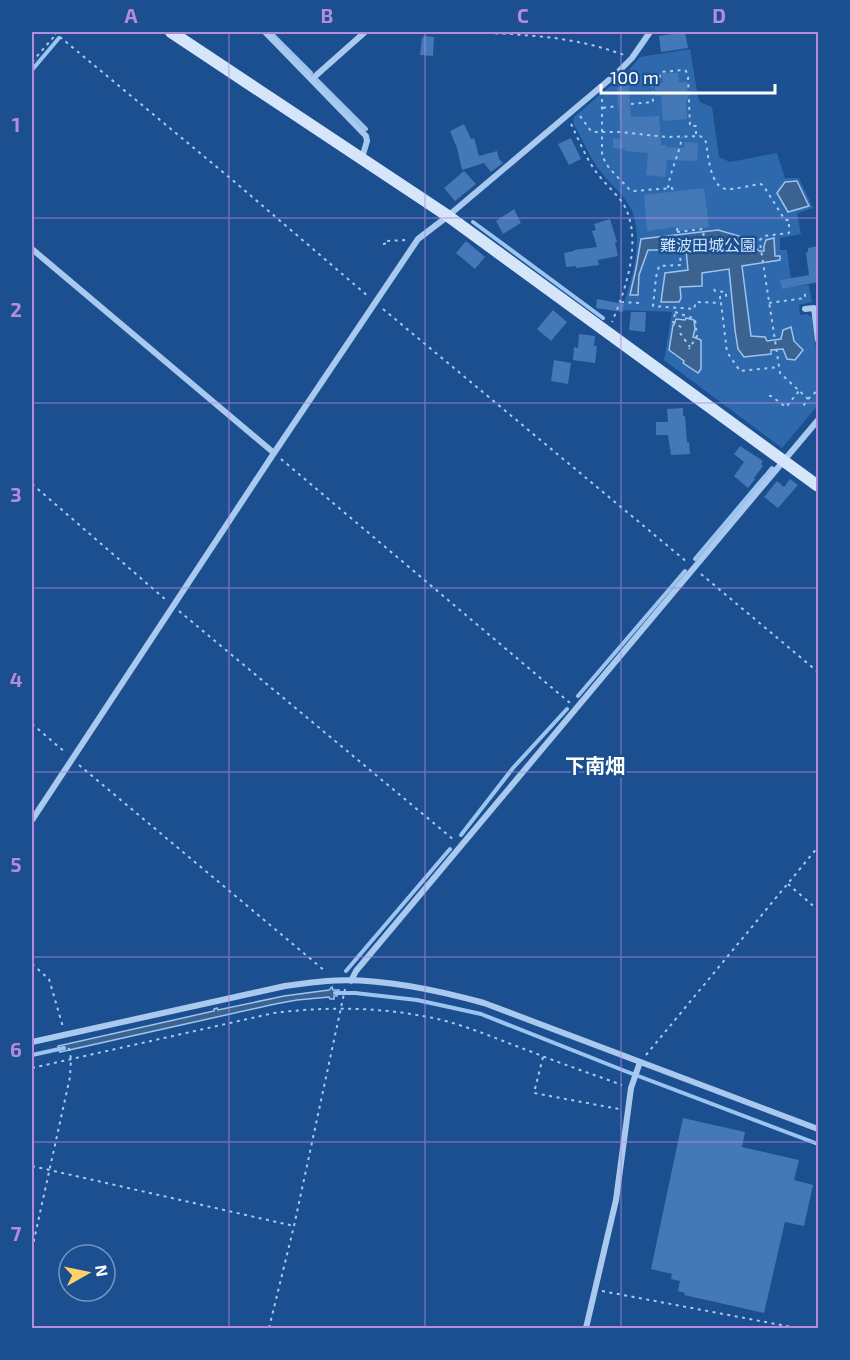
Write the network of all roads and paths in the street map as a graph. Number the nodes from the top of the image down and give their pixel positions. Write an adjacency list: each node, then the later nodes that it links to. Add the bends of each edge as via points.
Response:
1 (56, 32): 8 (path); 32 (path)
2 (171, 32): 19 (street)
3 (265, 32): 9 (street)
4 (365, 32): 9 (street)
5 (480, 32): 7 (path, via 562,39)
6 (650, 32): 7 (street)
7 (632, 58): 14 (street)
8 (32, 62)
9 (312, 79): 19 (street, via 366,136)
10 (602, 99): 13 (path)
11 (631, 104): 17 (path, via 652,102 652,81 659,80 661,72 684,70 688,77 690,126 696,126)
12 (618, 106): 13 (path)
13 (602, 108): 16 (path)
14 (575, 109): 15 (street); 16 (path, via 591,131)
15 (566, 116): 22 (street); 31 (path, via 596,172 628,212 632,242)
16 (602, 131): 18 (path); 20 (path, via 602,156 630,190)
17 (696, 135): 18 (path); 36 (path, via 704,138 712,176 720,187 763,185 785,220 789,220 789,233 760,240)
18 (682, 137): 20 (path)
19 (362, 158): 22 (street)
20 (668, 189): 21 (path)
21 (673, 192)
22 (448, 216): 25 (street); 41 (street)
23 (677, 228): 24 (path)
24 (677, 232): 26 (path, via 703,229 704,241); 37 (path, via 681,265 659,266)
25 (418, 239): 27 (path); 32 (street)
26 (711, 240)
27 (383, 244)
28 (32, 249): 50 (street)
29 (714, 289): 35 (path, via 726,292 726,296 720,297)
30 (804, 290): 36 (path, via 805,298)
31 (620, 302): 33 (path); 41 (path)
32 (376, 303): 50 (street); 54 (path)
33 (639, 303)
34 (647, 303): 37 (path)
35 (721, 303): 38 (path, via 696,302 694,309); 43 (path, via 727,352 740,370)
36 (769, 303): 43 (path)
37 (653, 304): 38 (path)
38 (676, 308): 40 (path)
39 (805, 309): 42 (street, via 814,308)
40 (675, 312): 40 (path, via 673,322 685,328 681,334 690,348 697,336 695,319)
41 (607, 332): 51 (street)
42 (819, 340)
43 (779, 367): 44 (path, via 780,373)
44 (799, 391): 46 (path, via 786,407); 47 (path)
45 (819, 393): 47 (path)
46 (769, 396)
47 (808, 399): 48 (path)
48 (802, 408)
49 (819, 420): 51 (street)
50 (274, 453): 55 (street); 57 (path)
51 (785, 461): 53 (street); 54 (street)
52 (32, 484): 55 (path)
53 (819, 486)
54 (694, 568): 56 (path); 57 (street)
55 (173, 606): 59 (street); 61 (path)
56 (819, 672)
57 (576, 708): 61 (street)
58 (32, 724): 59 (path)
59 (72, 758): 60 (street); 66 (path, via 327,973)
60 (32, 820)
61 (461, 846): 67 (street)
62 (819, 847): 63 (path)
63 (788, 884): 64 (path); 73 (path)
64 (819, 910)
65 (32, 964): 69 (path, via 49,979)
66 (327, 981): 67 (street); 69 (street, via 285,986)
67 (349, 981): 68 (path); 73 (street, via 462,997)
68 (340, 1008): 71 (path, via 441,1020); 72 (path, via 274,1013); 80 (path)
69 (65, 1035): 70 (street); 72 (path)
70 (32, 1042)
71 (543, 1056): 75 (path); 76 (path, via 534,1093)
72 (72, 1059): 74 (path); 79 (path)
73 (639, 1064): 75 (street); 77 (street)
74 (32, 1068)
75 (632, 1086): 76 (street)
76 (627, 1111): 82 (street, via 616,1200)
77 (819, 1129)
78 (32, 1166): 79 (path)
79 (50, 1171): 80 (path); 81 (path)
80 (294, 1226): 83 (path)
81 (32, 1249)
82 (595, 1290): 84 (street); 85 (path)
83 (269, 1329)
84 (586, 1329)
85 (797, 1329)

